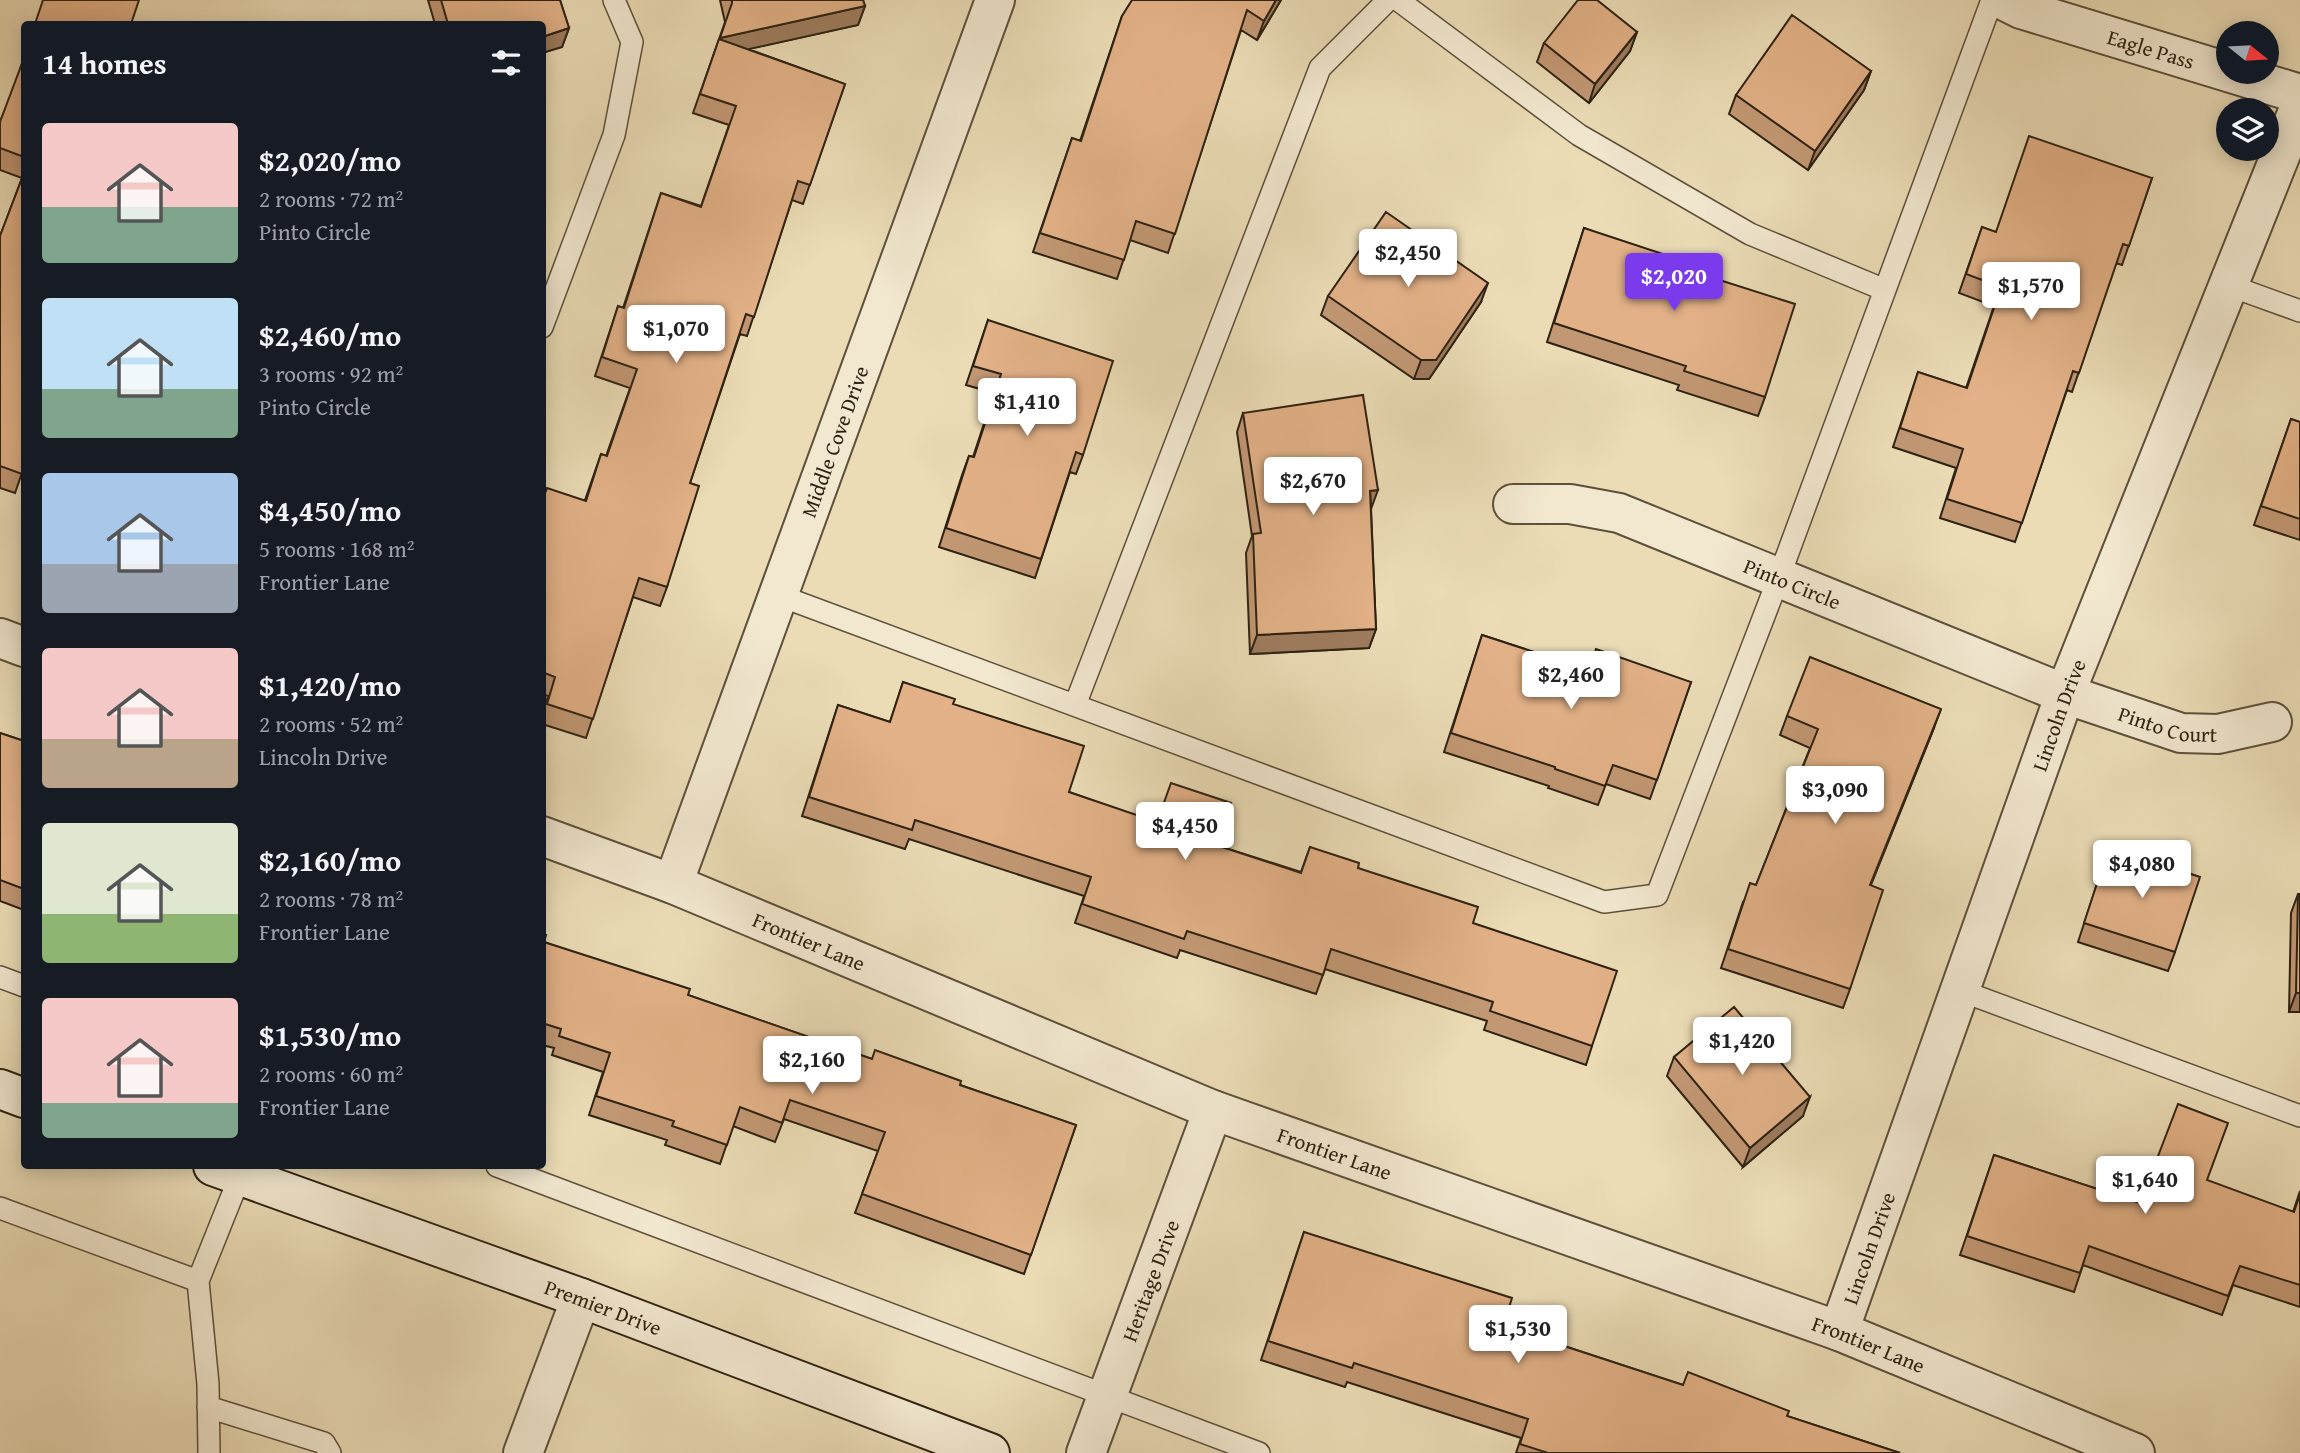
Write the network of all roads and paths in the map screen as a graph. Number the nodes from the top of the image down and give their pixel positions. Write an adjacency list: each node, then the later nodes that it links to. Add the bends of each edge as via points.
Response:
1 (614, 0): 12 (lane, via 632,43 614,135)
2 (995, 0): 15 (street, Middle Cove Drive)
3 (1388, 0): 19 (lane, via 1320,68)
4 (1398, 0): 10 (lane, via 1579,135 1750,234)
5 (1992, 0): 10 (lane)
6 (2003, 0): 7 (street, Eagle Pass)
7 (2300, 94)
8 (2300, 106): 9 (street, Lincoln Drive)
9 (2228, 285): 11 (lane); 18 (street, Lincoln Drive)
10 (1885, 290): 14 (lane)
11 (2300, 312)
12 (546, 316)
13 (1513, 504): 14 (street, Pinto Circle, via 1570,504 1619,513)
14 (1779, 578): 18 (street, Pinto Circle); 19 (lane, via 1657,895 1604,902)
15 (778, 595): 19 (lane); 22 (street, Middle Cove Drive)
16 (0, 638): 17 (street)
17 (21, 647)
18 (2065, 694): 20 (street, Pinto Court, via 2181,733 2218,734); 25 (street, Lincoln Drive)
19 (1075, 705)
20 (2272, 722)
21 (546, 837): 22 (street, Frontier Lane)
22 (673, 884): 28 (street, Frontier Lane)
23 (0, 977): 24 (lane)
24 (21, 985)
25 (1959, 990): 29 (lane); 35 (street, Lincoln Drive)
26 (0, 1089): 27 (street)
27 (21, 1097)
28 (1213, 1110): 35 (street, Frontier Lane); 36 (street, Heritage Drive)
29 (2300, 1116)
30 (505, 1169): 36 (lane)
31 (227, 1170): 33 (lane); 34 (street, Premier Drive)
32 (0, 1208): 33 (lane)
33 (198, 1280): 37 (lane)
34 (581, 1298): 40 (street); 41 (street, Premier Drive)
35 (1839, 1331): 44 (street, Frontier Lane)
36 (1107, 1396): 42 (street, Heritage Drive); 43 (lane)
37 (208, 1407): 38 (lane); 39 (lane, via 324,1443)
38 (209, 1453)
39 (330, 1453)
40 (523, 1453)
41 (990, 1453)
42 (1086, 1453)
43 (1259, 1453)
44 (2135, 1453)

